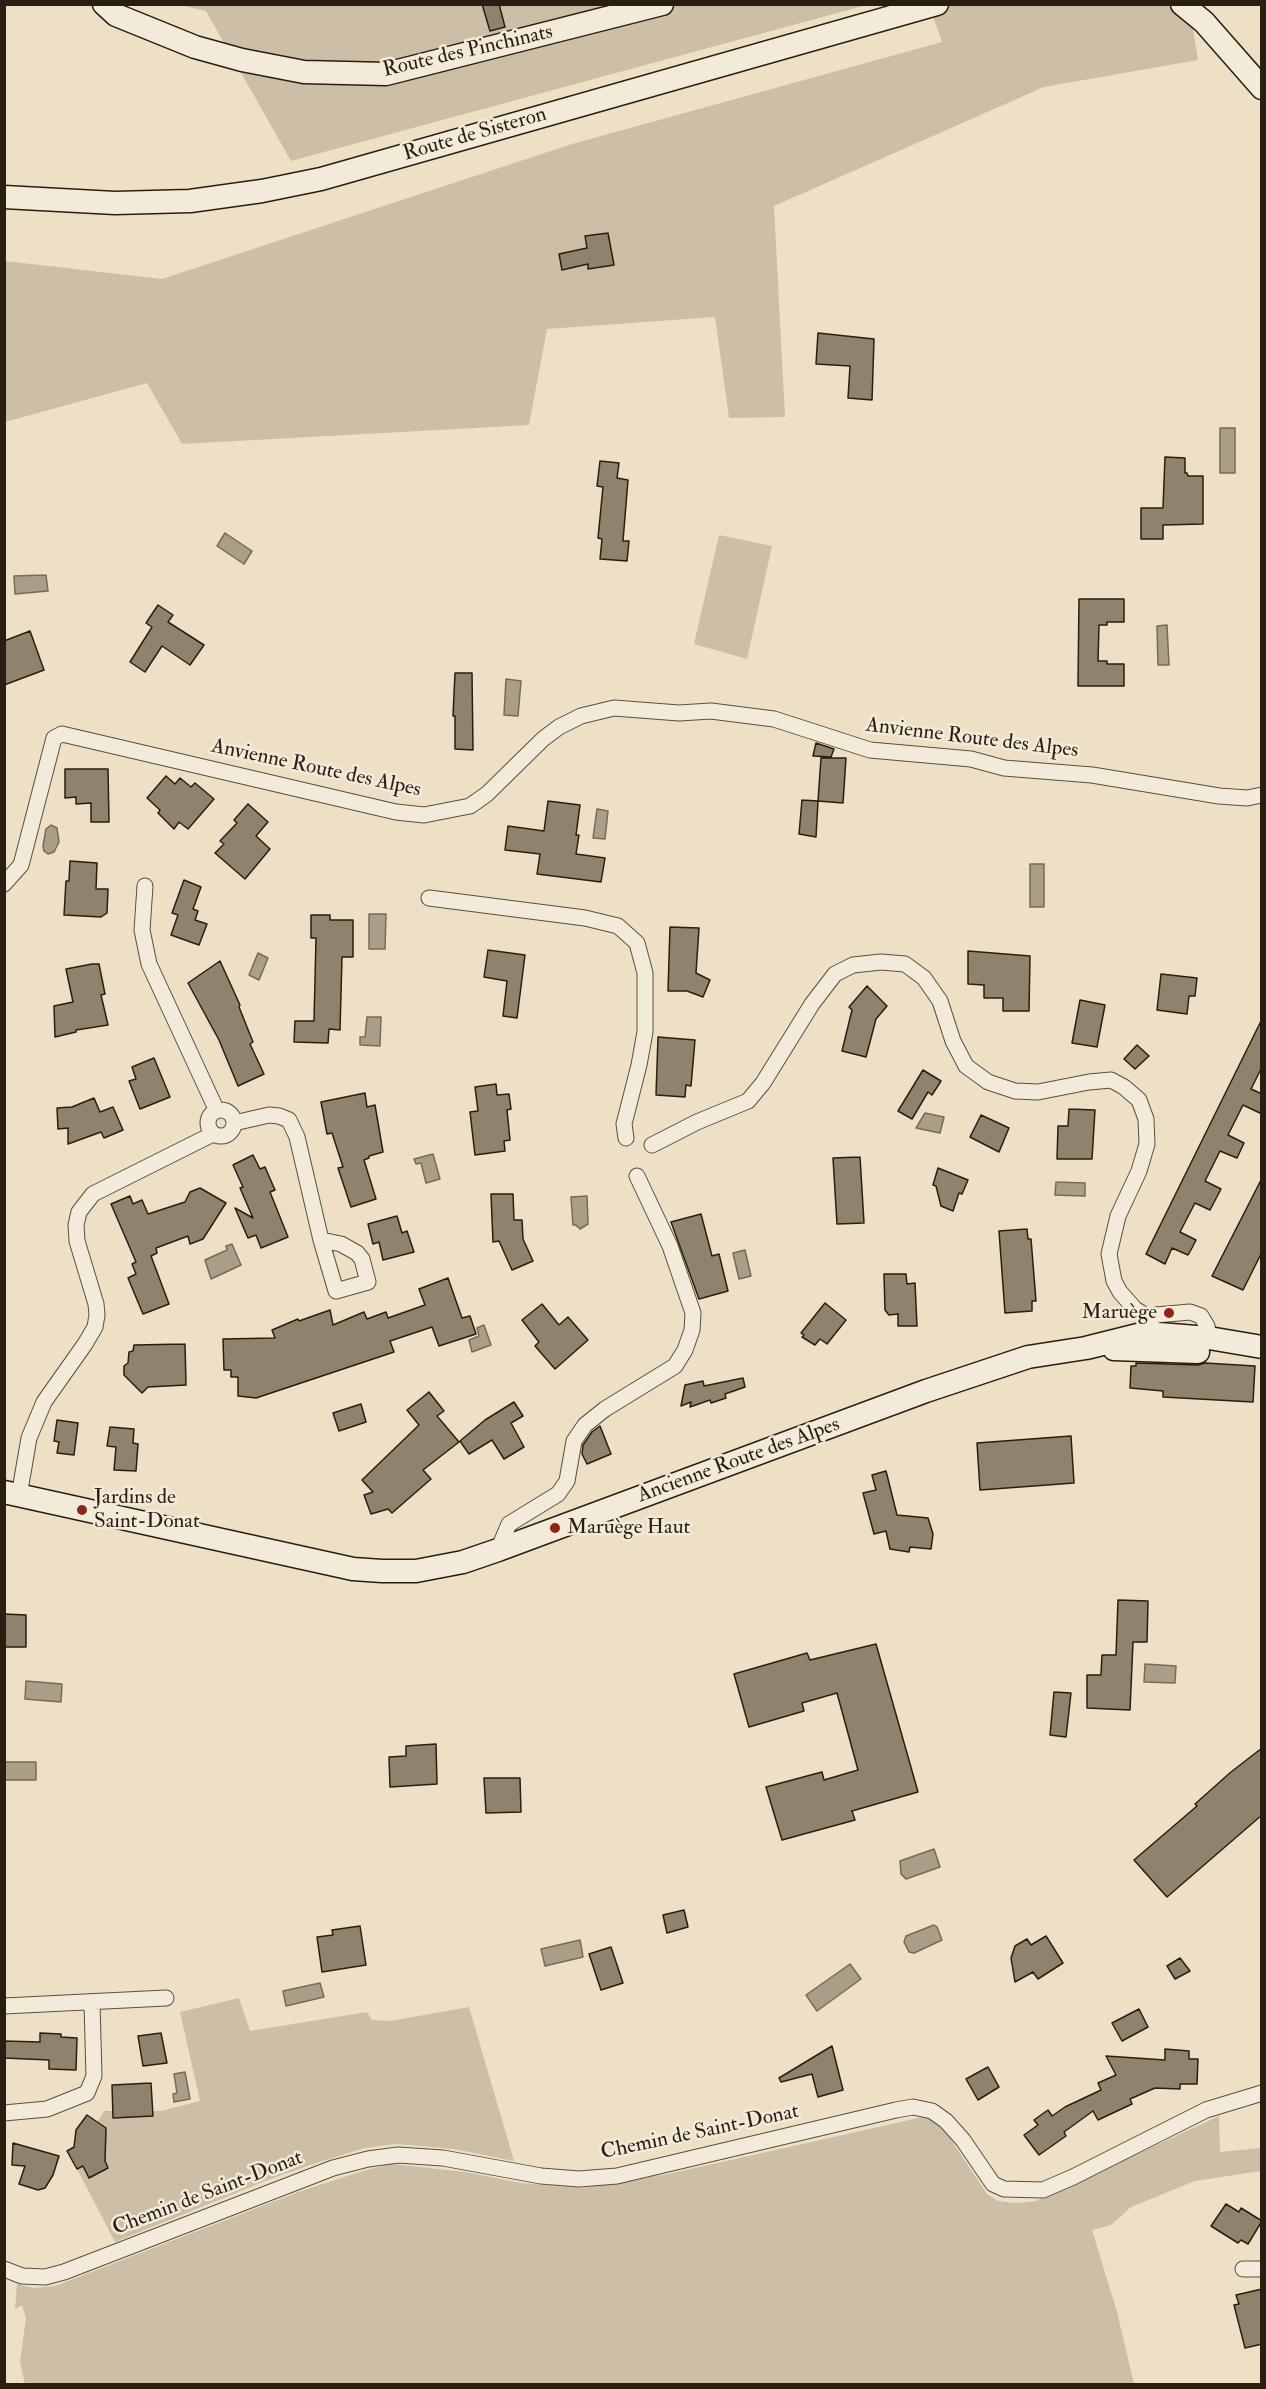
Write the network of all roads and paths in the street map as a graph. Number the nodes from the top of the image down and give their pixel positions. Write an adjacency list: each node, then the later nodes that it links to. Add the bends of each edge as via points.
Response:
1 (104, 4): 2 (main road, Route des Pinchinats, via 116,15 195,47 242,60 304,72 386,74)
2 (662, 4)
3 (936, 4): 6 (main road, Route de Sisteron, via 321,179 273,189 190,201 115,203)
4 (1182, 4): 5 (main road, via 1204,22)
5 (1262, 88)
6 (4, 197)
7 (1262, 795): 8 (street, Anvienne Route des Alpes, via 1219,796 1092,775 1004,768 971,759 870,750 764,718 711,711 614,708 581,716 559,728 470,806 424,815 396,812 62,735 54,738 21,865)
8 (4, 884)
9 (145, 886): 11 (street, via 142,930 148,964)
10 (429, 898): 14 (street, via 585,918 618,926 637,943 645,973 645,1032 624,1124)
11 (217, 1111): 12 (street, via 228,1113); 13 (street, via 208,1123)
12 (234, 1123): 13 (street, via 229,1134); 17 (street, via 269,1115 289,1120 297,1137)
13 (213, 1134): 22 (street, via 93,1194 79,1212 77,1241 96,1304 95,1327 44,1402)
14 (626, 1138)
15 (652, 1145): 18 (street, via 748,1101 764,1083 835,974 853,965 904,964 924,978 940,1001 966,1066 987,1082 1015,1091 1038,1092 1111,1080 1139,1100 1146,1119 1147,1144 1109,1254 1114,1281)
16 (637, 1176): 23 (street, via 670,1246 693,1313 685,1350 675,1366 585,1425 574,1441 567,1481 558,1494 509,1524)
17 (321, 1240)
18 (1151, 1334): 19 (main road, Ancienne Route des Alpes); 19 (street, via 1156,1315 1190,1312 1201,1316 1207,1326); 23 (main road, Ancienne Route des Alpes, via 1028,1357 955,1381)
19 (1202, 1345): 20 (main road, Ancienne Route des Alpes); 21 (main road, Ancienne Route des Alpes)
20 (1262, 1347)
21 (1262, 1354)
22 (12, 1494): 23 (main road, Ancienne Route des Alpes, via 353,1569 428,1569)
23 (498, 1550)
24 (166, 1998): 25 (street)
25 (92, 2003): 26 (street); 28 (street, via 94,2076 87,2093 47,2109)
26 (4, 2006)
27 (1262, 2093): 29 (street, Chemin de Saint-Donat, via 1206,2110 1043,2190 1004,2189 993,2184 946,2121 932,2111 914,2108 617,2176 579,2179 443,2158 368,2158 312,2175 64,2272 45,2277 22,2276)
28 (4, 2113)
29 (4, 2269)
30 (1243, 2269): 31 (street)
31 (1262, 2269)

